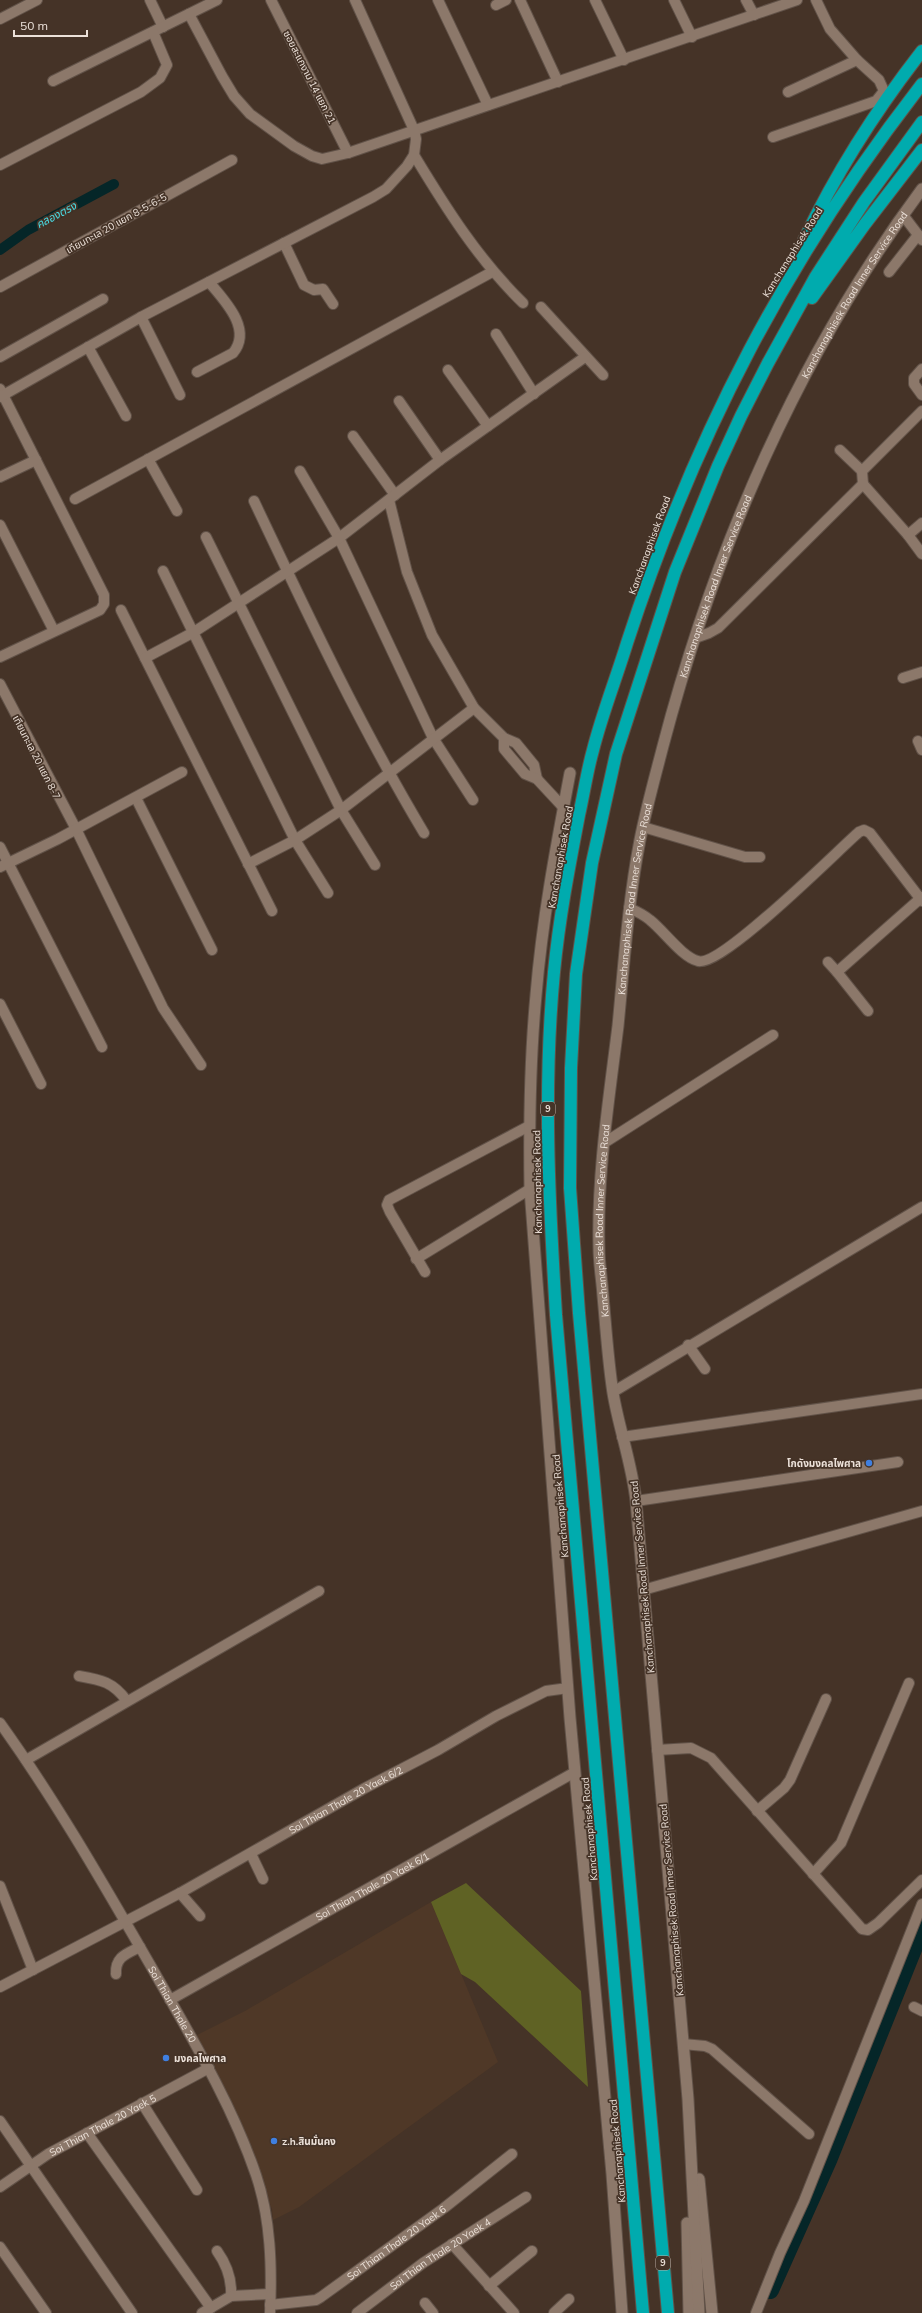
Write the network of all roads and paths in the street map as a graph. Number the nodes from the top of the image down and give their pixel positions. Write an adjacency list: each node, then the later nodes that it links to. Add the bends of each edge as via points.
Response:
1 (37, 0): 17 (street)
2 (150, 0): 18 (street)
3 (217, 0): 15 (street)
4 (271, 0): 33 (street, ซอยสะแกงาม 14 แยก 21)
5 (355, 0): 30 (street)
6 (438, 0): 28 (street)
7 (506, 0): 14 (street)
8 (520, 0): 25 (street)
9 (594, 0): 22 (street)
10 (674, 0): 20 (street)
11 (746, 0): 16 (street)
12 (797, 0): 16 (street)
13 (816, 0): 23 (street, via 830,29)
14 (496, 5)
15 (189, 14): 18 (street); 33 (street, via 234,96 250,114 312,156 322,159)
16 (754, 15): 20 (street)
17 (0, 19)
18 (163, 27): 19 (street)
19 (153, 32): 24 (street); 36 (street, via 167,65 160,78 141,92)
20 (692, 37): 22 (street)
21 (922, 51): 49 (highway, via 888,96 842,166)
22 (624, 60): 25 (street)
23 (857, 60): 27 (street); 31 (street, via 879,80 884,91 876,101)
24 (53, 81)
25 (558, 82): 28 (street)
26 (922, 84): 49 (highway, Kanchanaphisek Road / 9, via 846,188)
27 (788, 92)
28 (488, 105): 30 (street)
29 (922, 122): 55 (highway, 9, via 840,238)
30 (414, 130): 33 (street); 34 (street)
31 (773, 137)
32 (922, 150): 55 (highway, via 836,262)
33 (348, 153)
34 (414, 155): 40 (street, via 386,189); 41 (street, via 460,228)
35 (232, 160): 44 (street, เทียนทะเล 20 แยก 8-5-6-5)
36 (0, 165)
37 (922, 189): 38 (main road, Kanchanaphisek Road Inner Service Road)
38 (903, 215): 39 (street); 93 (main road, Kanchanaphisek Road Inner Service Road, via 827,336 763,460 713,582)
39 (920, 238): 42 (street)
40 (284, 243): 43 (street); 47 (street, via 304,285 314,290 323,289)
41 (492, 272): 46 (street); 70 (street)
42 (889, 272)
43 (209, 282): 50 (street); 58 (street, via 238,321 239,335 237,348 233,353)
44 (0, 287)
45 (103, 299): 53 (street)
46 (523, 303)
47 (333, 304)
48 (541, 307): 54 (street)
49 (771, 308): 200 (highway, Kanchanaphisek Road / 9, via 719,408 672,515 592,750 569,863 554,971 548,1068 548,1191 556,1315)
50 (141, 317): 52 (street); 62 (street)
51 (496, 334): 61 (street)
52 (88, 347): 60 (street); 66 (street)
53 (0, 357)
54 (586, 357): 59 (street); 61 (street)
55 (768, 363): 201 (highway, 9, via 695,519 675,572 616,754 591,871 576,974 571,1068 570,1188 579,1313)
56 (448, 370): 67 (street)
57 (922, 370): 63 (street, via 914,378 914,384)
58 (198, 372)
59 (603, 375)
60 (1, 394): 71 (street)
61 (534, 394): 67 (street)
62 (180, 395)
63 (922, 395)
64 (399, 401): 72 (street)
65 (922, 411): 74 (street)
66 (126, 416)
67 (488, 426): 72 (street)
68 (353, 436): 77 (street)
69 (840, 450): 74 (street)
70 (148, 459): 78 (street); 80 (street)
71 (36, 460): 75 (street); 91 (street, via 104,595 104,604 100,610)
72 (440, 460): 77 (street)
73 (300, 471): 85 (street)
74 (862, 471): 76 (street)
75 (0, 477)
76 (863, 484): 83 (street); 93 (street, via 718,628)
77 (392, 497): 85 (street); 99 (street, via 412,588 432,635)
78 (75, 498)
79 (254, 501): 88 (street)
80 (178, 511)
81 (922, 523): 83 (street)
82 (0, 525): 91 (street)
83 (908, 535): 86 (street)
84 (206, 537): 89 (street)
85 (339, 538): 88 (street); 100 (street)
86 (922, 554)
87 (163, 571): 92 (street)
88 (288, 572): 89 (street); 103 (street)
89 (240, 603): 92 (street); 107 (street)
90 (121, 610): 95 (street)
91 (54, 631): 94 (street)
92 (194, 632): 95 (street); 111 (street)
93 (695, 638): 108 (main road, Kanchanaphisek Road Inner Service Road, via 673,709)
94 (0, 657)
95 (145, 658): 114 (street)
96 (922, 672): 97 (street)
97 (903, 678)
98 (0, 684): 109 (street, เทียนทะเล 20 แยก 8-7)
99 (474, 708): 100 (street); 106 (street, via 504,738 516,743 526,754 534,765 537,779)
100 (433, 738): 103 (street); 105 (street)
101 (182, 772): 104 (street)
102 (570, 773): 106 (main road)
103 (389, 775): 107 (street); 110 (street)
104 (136, 798): 109 (street); 121 (street)
105 (473, 800)
106 (563, 807): 130 (main road, via 536,993)
107 (341, 810): 111 (street); 116 (street)
108 (643, 827): 113 (street, via 745,857); 119 (main road, Kanchanaphisek Road Inner Service Road)
109 (76, 829): 115 (street); 128 (street, เทียนทะเล 20 แยก 8-7, via 163,1008)
110 (424, 833)
111 (295, 840): 114 (street); 117 (street)
112 (0, 848): 115 (street)
113 (760, 857)
114 (248, 864): 120 (street)
115 (4, 865): 127 (street)
116 (375, 865)
117 (328, 893)
118 (921, 899): 119 (street, via 870,833 864,830 810,876 760,924 708,962 696,961 650,919); 123 (street)
119 (629, 908): 131 (main road, Kanchanaphisek Road Inner Service Road)
120 (272, 911)
121 (212, 950)
122 (828, 962): 123 (street)
123 (837, 972): 125 (street)
124 (0, 1004): 129 (street)
125 (868, 1011)
126 (773, 1035): 131 (street)
127 (102, 1047)
128 (202, 1065)
129 (41, 1084)
130 (529, 1126): 132 (main road); 134 (street, via 389,1200 390,1212)
131 (604, 1143): 138 (main road, Kanchanaphisek Road Inner Service Road, via 599,1248)
132 (530, 1188): 134 (street); 148 (main road)
133 (922, 1207): 136 (street)
134 (416, 1259): 135 (street)
135 (425, 1272)
136 (688, 1345): 137 (street); 138 (street)
137 (705, 1369)
138 (613, 1392): 140 (main road, Kanchanaphisek Road Inner Service Road)
139 (922, 1394): 140 (street)
140 (622, 1436): 142 (main road, Kanchanaphisek Road Inner Service Road, via 633,1475)
141 (898, 1462): 142 (street)
142 (636, 1501): 144 (main road, Kanchanaphisek Road Inner Service Road)
143 (922, 1511): 144 (street)
144 (643, 1590): 152 (main road, Kanchanaphisek Road Inner Service Road)
145 (319, 1591): 150 (street)
146 (79, 1676): 150 (street, via 110,1684 119,1690)
147 (909, 1682): 157 (street, via 841,1843)
148 (568, 1688): 154 (main road); 156 (street, Soi Thian Thale 20 Yaek 6/2, via 546,1690 496,1716)
149 (826, 1699): 155 (street, via 790,1780)
150 (127, 1701): 153 (street)
151 (0, 1723): 153 (street, Soi Thian Thale 20)
152 (657, 1750): 155 (street, via 691,1748 711,1758); 170 (main road, Kanchanaphisek Road Inner Service Road)
153 (26, 1760): 164 (street, Soi Thian Thale 20)
154 (575, 1772): 169 (street, Soi Thian Thale 20 Yaek 6/1); 199 (main road, via 612,2174)
155 (757, 1811): 157 (street)
156 (250, 1854): 158 (street); 161 (street, Soi Thian Thale 20 Yaek 6/2)
157 (813, 1874): 159 (street, via 862,1929 868,1930)
158 (263, 1879)
159 (922, 1880)
160 (0, 1886): 166 (street)
161 (180, 1893): 163 (street); 164 (street, Soi Thian Thale 20 Yaek 6/2)
162 (922, 1904): 205 (street, via 804,2201)
163 (200, 1916)
164 (126, 1923): 165 (street, Soi Thian Thale 20); 166 (street, Soi Thian Thale 20 Yaek 6/2)
165 (140, 1946): 167 (street, via 116,1962); 169 (street, Soi Thian Thale 20)
166 (33, 1970): 168 (street, Soi Thian Thale 20 Yaek 6/2)
167 (116, 1974)
168 (0, 1987)
169 (170, 2000): 171 (street, Soi Thian Thale 20)
170 (684, 2044): 172 (main road, Kanchanaphisek Road Inner Service Road); 176 (street, via 712,2049)
171 (209, 2068): 173 (street, Soi Thian Thale 20 Yaek 5); 187 (street, Soi Thian Thale 20, via 256,2175 267,2224)
172 (688, 2099): 202 (main road); 203 (main road, Kanchanaphisek Road Inner Service Road); 204 (main road, via 702,2198)
173 (142, 2103): 175 (street, Soi Thian Thale 20 Yaek 5); 180 (street)
174 (0, 2121): 178 (street)
175 (87, 2133): 178 (street, Soi Thian Thale 20 Yaek 5); 192 (street)
176 (808, 2134)
177 (512, 2154): 191 (street, Soi Thian Thale 20 Yaek 6, via 444,2208 321,2297)
178 (31, 2164): 179 (street, Soi Thian Thale 20 Yaek 5); 194 (street)
179 (0, 2187)
180 (197, 2190)
181 (526, 2197): 182 (street, Soi Thian Thale 20 Yaek 4)
182 (452, 2244): 186 (street); 195 (street, Soi Thian Thale 20 Yaek 4)
183 (0, 2247): 193 (street)
184 (218, 2251): 188 (street, via 226,2264 231,2282)
185 (532, 2251): 186 (street)
186 (489, 2286): 197 (street)
187 (270, 2294): 188 (street); 191 (street, Soi Thian Thale 20)
188 (231, 2296): 192 (street)
189 (570, 2299): 198 (street)
190 (425, 2303): 196 (street)
191 (270, 2309)
192 (207, 2310)
193 (46, 2313)
194 (132, 2313)
195 (357, 2313)
196 (433, 2313)
197 (514, 2313)
198 (554, 2313)
199 (622, 2313)
200 (643, 2313)
201 (668, 2313)
202 (689, 2313)
203 (699, 2313)
204 (712, 2313)
205 (756, 2313)

